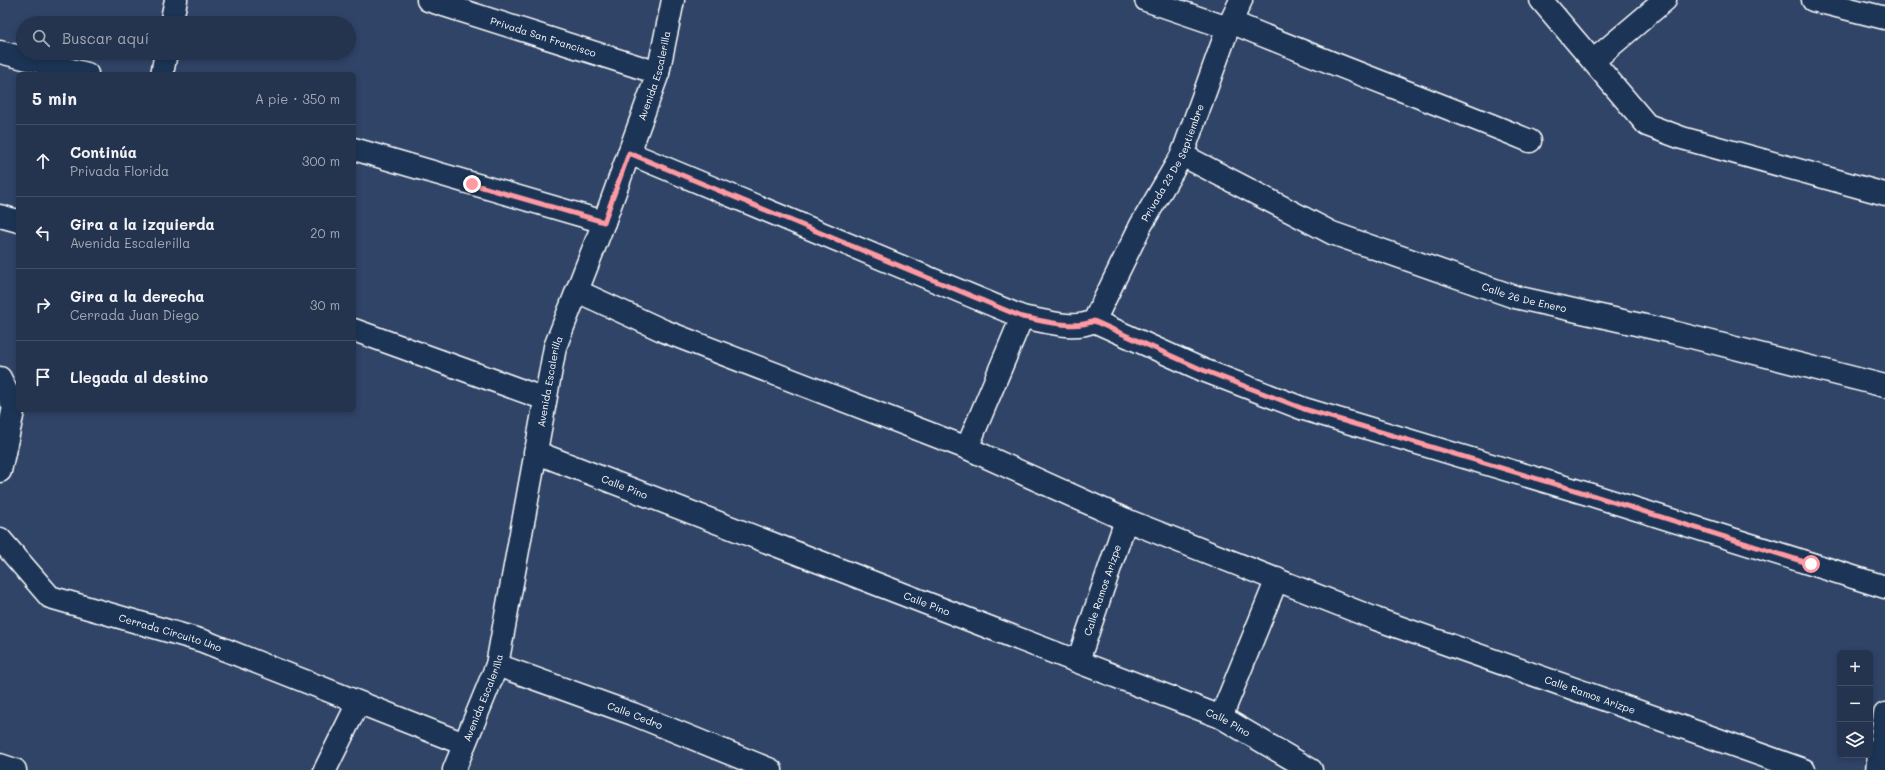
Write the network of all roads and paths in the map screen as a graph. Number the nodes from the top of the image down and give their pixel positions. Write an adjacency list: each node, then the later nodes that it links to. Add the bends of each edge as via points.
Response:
1 (176, 0): 9 (street)
2 (428, 0): 19 (street, Privada San Francisco)
3 (674, 0): 19 (street, Avenida Escalerilla)
4 (1146, 0): 11 (street)
5 (1241, 0): 11 (street, Privada 23 De Septiembre)
6 (1541, 0): 16 (street)
7 (1665, 0): 16 (street)
8 (1813, 0): 10 (street)
9 (173, 16)
10 (1885, 18)
11 (1230, 25): 20 (street); 23 (street, Privada 23 De Septiembre)
12 (0, 52): 13 (street)
13 (16, 56)
14 (32, 60): 17 (street)
15 (165, 60): 18 (street)
16 (1593, 61): 24 (street, via 1647,125 1682,138)
17 (79, 72)
18 (162, 72)
19 (658, 73): 22 (street, Avenida Escalerilla)
20 (1530, 141)
21 (356, 150): 27 (street)
22 (629, 153): 27 (street, Avenida Escalerilla); 29 (street)
23 (1182, 155): 30 (street, Privada 23 De Septiembre, via 1141,225); 33 (street, Calle 26 De Enero, via 1332,233 1515,297 1672,332)
24 (1885, 194)
25 (0, 216): 26 (street)
26 (16, 220)
27 (604, 222): 28 (street, Avenida Escalerilla)
28 (577, 291): 34 (street, Avenida Escalerilla, via 555,347); 35 (street, Calle Ramos Arizpe, via 664,331)
29 (1022, 317): 30 (street, via 1085,325); 35 (street)
30 (1094, 321): 41 (street, via 1203,370 1304,409)
31 (356, 331): 34 (street)
32 (0, 378): 37 (street, via 14,407)
33 (1885, 386)
34 (545, 399): 36 (street, Avenida Escalerilla)
35 (967, 448): 38 (street, Calle Ramos Arizpe)
36 (535, 452): 42 (street, Calle Pino); 43 (street, Avenida Escalerilla)
37 (0, 471)
38 (1126, 520): 40 (street, Calle Ramos Arizpe); 42 (street, Calle Ramos Arizpe)
39 (0, 539): 44 (street, Cerrada Circuito Uno, via 50,597 203,640)
40 (1277, 579): 46 (street); 54 (street, Calle Ramos Arizpe, via 1376,619)
41 (1885, 587)
42 (1078, 661): 46 (street, Calle Pino)
43 (497, 665): 47 (street, Avenida Escalerilla); 52 (street, Calle Cedro, via 633,714)
44 (358, 703): 47 (street, Cerrada Circuito Uno); 50 (street)
45 (1885, 714): 55 (street)
46 (1221, 717): 53 (street, Calle Pino)
47 (464, 744): 51 (street, Avenida Escalerilla)
48 (0, 765): 49 (street)
49 (15, 770)
50 (325, 770)
51 (454, 770)
52 (771, 770)
53 (1311, 770)
54 (1804, 770)
55 (1878, 770)

